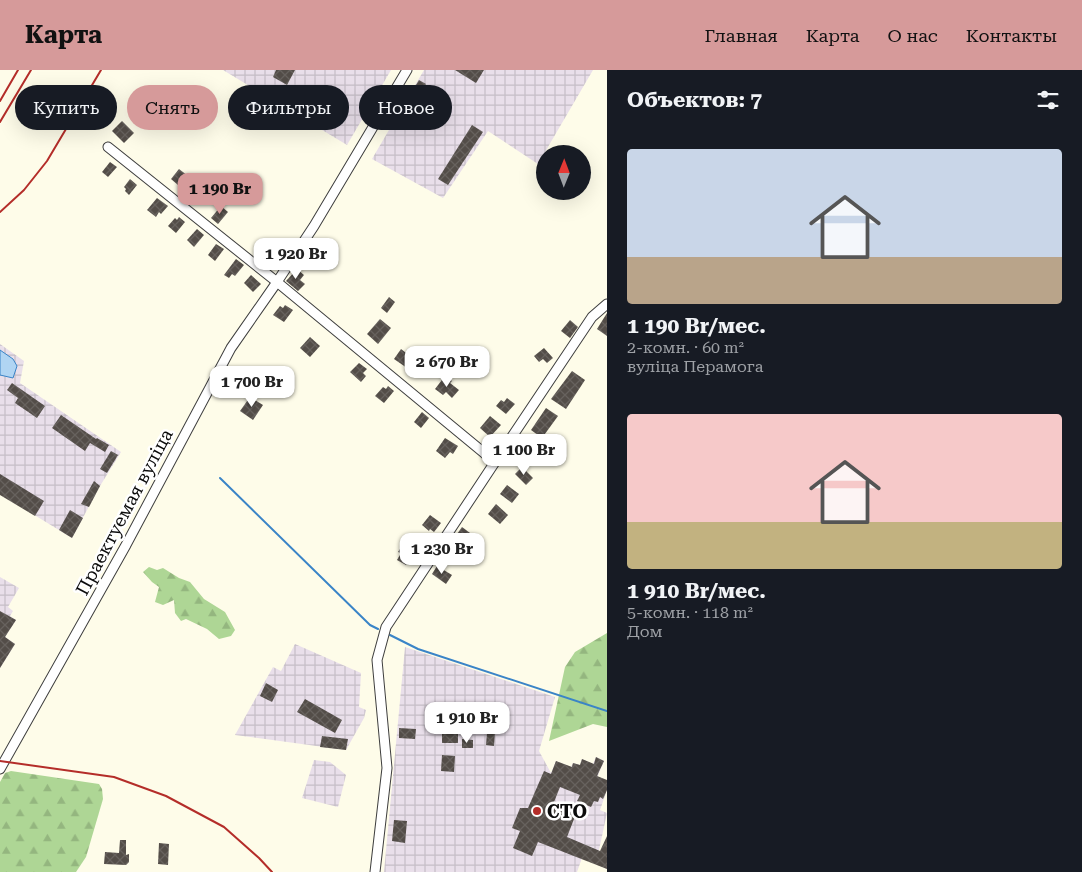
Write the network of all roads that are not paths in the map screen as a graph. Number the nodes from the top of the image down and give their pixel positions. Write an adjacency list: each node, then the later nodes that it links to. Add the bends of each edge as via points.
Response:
1 (407, 70): 3 (street, Праектуемая вуліца)
2 (108, 147): 3 (street)
3 (277, 282): 5 (street); 6 (street, Праектуемая вуліца, via 231,348 126,545)
4 (607, 304): 5 (street, via 592,317)
5 (495, 462): 7 (street, via 386,627 377,660 387,768)
6 (0, 769)
7 (376, 872)

